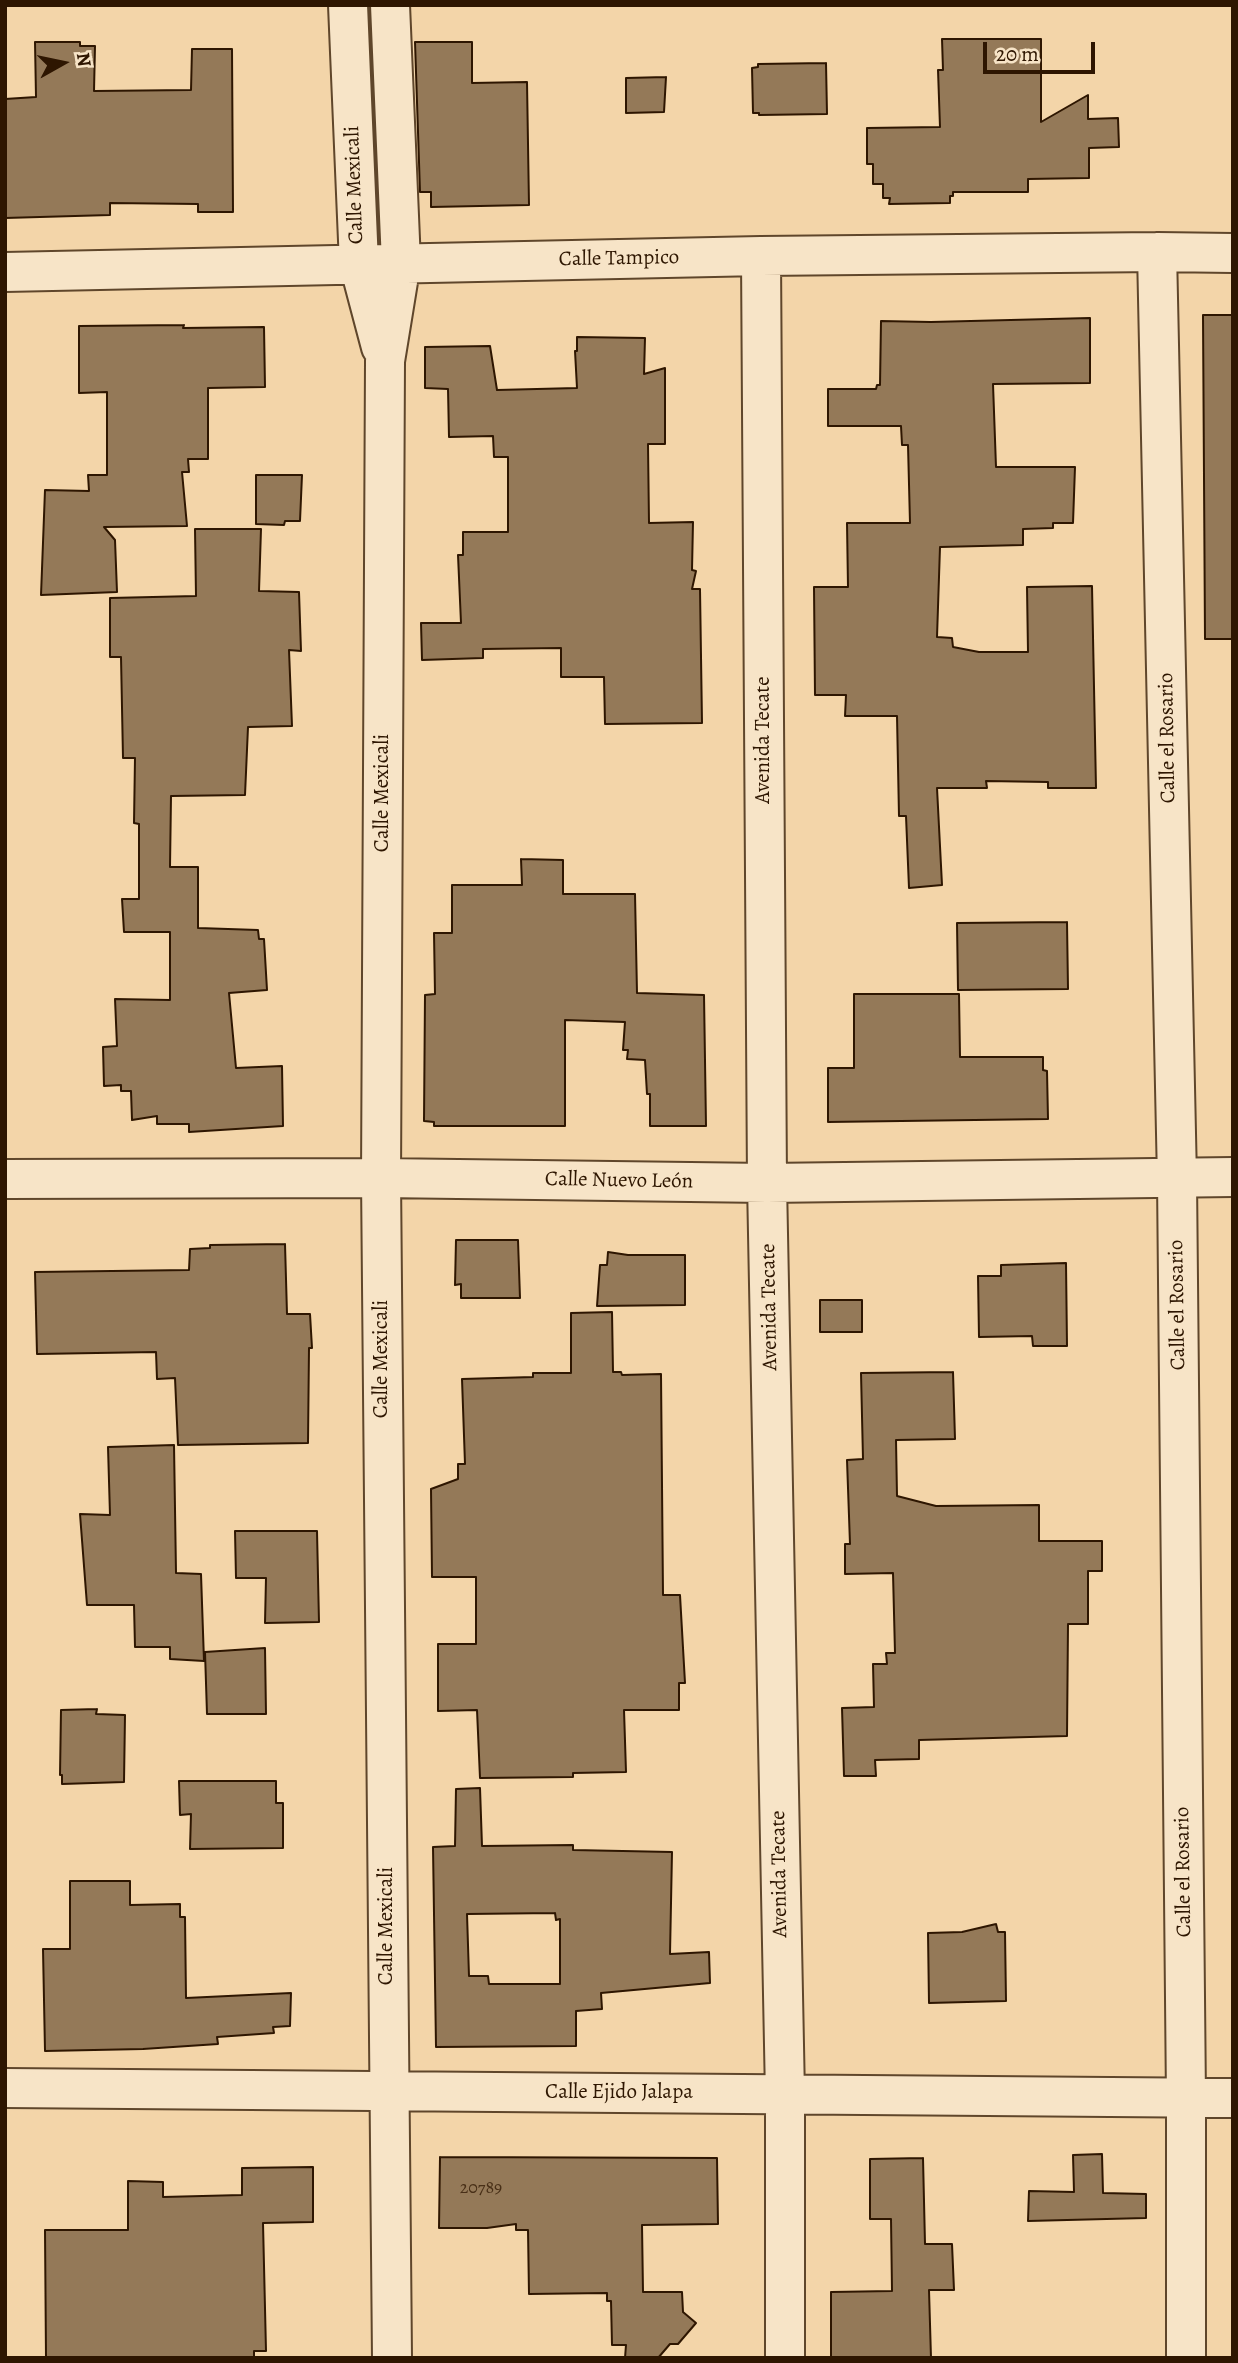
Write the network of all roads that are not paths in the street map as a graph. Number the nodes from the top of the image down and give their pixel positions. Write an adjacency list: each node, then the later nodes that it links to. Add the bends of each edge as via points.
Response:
1 (348, 5): 7 (street, Calle Mexicali)
2 (390, 5): 6 (street, Calle Mexicali)
3 (1157, 252): 4 (street, Calle Tampico); 5 (street, Calle Tampico); 13 (street, Calle el Rosario)
4 (1233, 253)
5 (761, 256): 6 (street, Calle Tampico); 14 (street, Avenida Tecate)
6 (401, 263): 7 (street, Calle Tampico); 9 (street, Calle Mexicali)
7 (359, 264): 8 (street, Calle Tampico); 9 (street, Calle Mexicali)
8 (5, 272)
9 (385, 361): 11 (street, Calle Mexicali)
10 (1233, 1177): 13 (street, Calle Nuevo León)
11 (381, 1178): 12 (street, Calle Nuevo León); 14 (street, Calle Nuevo León); 16 (street, Calle Mexicali)
12 (5, 1179)
13 (1177, 1179): 14 (street, Calle Nuevo León); 18 (street, Calle el Rosario)
14 (767, 1183): 17 (street, Avenida Tecate)
15 (5, 2088): 16 (street, Calle Ejido Jalapa)
16 (388, 2091): 17 (street, Calle Ejido Jalapa); 20 (street, Calle Mexicali)
17 (785, 2095): 18 (street, Calle Ejido Jalapa); 21 (street, Avenida Tecate)
18 (1186, 2098): 19 (street, Calle Ejido Jalapa); 22 (street, Calle el Rosario)
19 (1233, 2098)
20 (392, 2358)
21 (785, 2358)
22 (1185, 2358)

